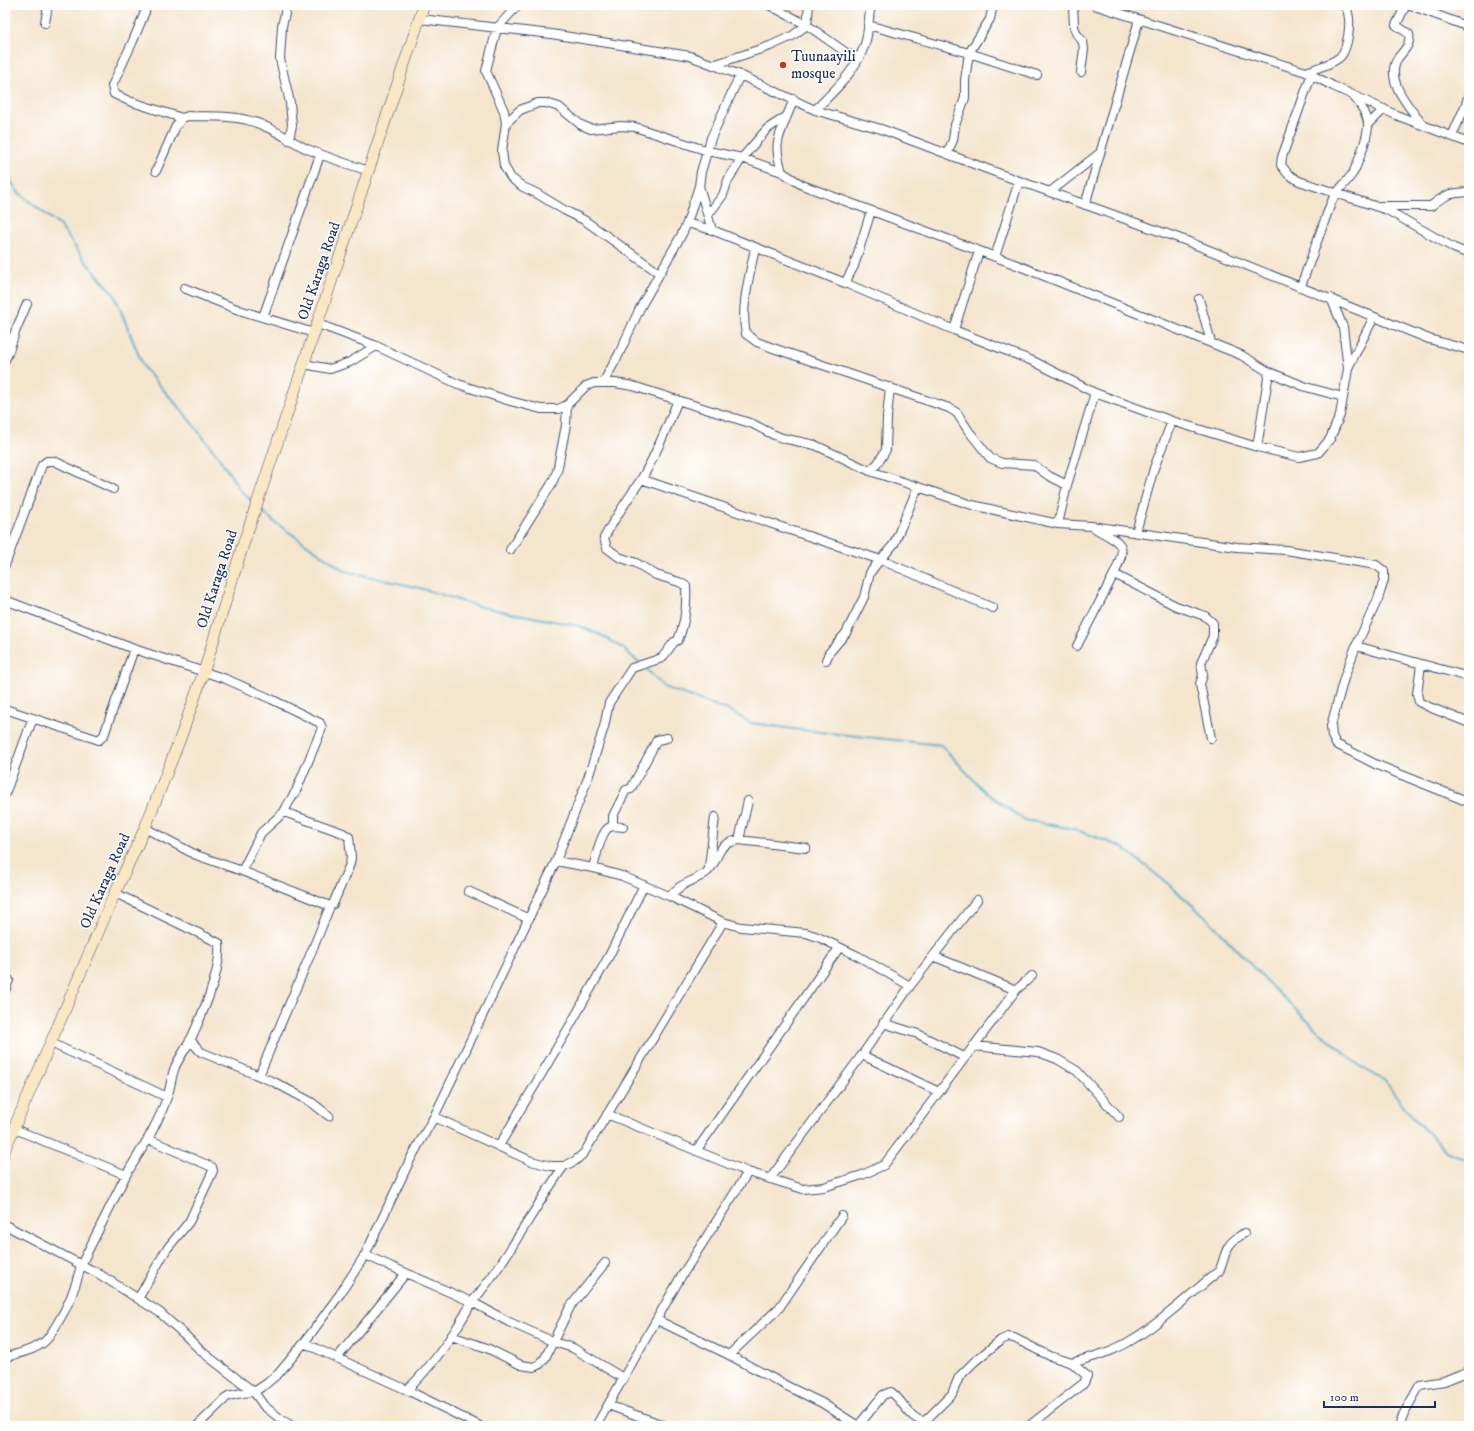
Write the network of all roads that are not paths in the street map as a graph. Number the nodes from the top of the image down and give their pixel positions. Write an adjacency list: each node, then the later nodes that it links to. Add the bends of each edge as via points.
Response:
1 (48, 5): 18 (street)
2 (146, 5): 36 (street, via 112,86 114,94)
3 (287, 5): 41 (street, via 282,26 280,59 290,103 292,125)
4 (424, 5): 16 (street, Old Karaga Road)
5 (518, 5): 22 (street)
6 (769, 5): 20 (street)
7 (809, 5): 20 (street)
8 (871, 5): 19 (street)
9 (993, 5): 23 (street, via 990,19)
10 (1073, 5): 26 (street, via 1074,26 1084,48)
11 (1094, 5): 17 (street)
12 (1343, 5): 27 (street, via 1348,11 1350,27 1341,55)
13 (1406, 5): 39 (street, via 1396,25 1409,34 1410,39 1394,71 1405,102)
14 (1410, 5): 15 (street)
15 (1431, 9): 21 (street)
16 (420, 19): 22 (street); 49 (street, Old Karaga Road)
17 (1140, 20): 27 (street); 44 (street)
18 (45, 23)
19 (868, 24): 23 (street); 24 (street, via 864,47)
20 (807, 25): 24 (street, via 848,54); 25 (street, via 792,36 770,46)
21 (1469, 27)
22 (497, 28): 25 (street, via 638,47 690,56); 37 (street, via 486,72 504,111)
23 (969, 53): 29 (street); 45 (street, via 965,98)
24 (859, 58): 34 (street, via 848,76)
25 (713, 65): 28 (street)
26 (1081, 72)
27 (1309, 74): 31 (street); 55 (street, via 1281,165 1288,174 1299,181)
28 (740, 75): 32 (street); 43 (street, via 711,138)
29 (1037, 75)
30 (1469, 94): 40 (street)
31 (1353, 95): 33 (street); 38 (street, via 1366,115)
32 (794, 99): 34 (street); 35 (street)
33 (1384, 109): 38 (street); 39 (street)
34 (815, 110): 45 (street, via 881,129)
35 (787, 116): 47 (street, via 767,130); 50 (street, via 776,146)
36 (182, 118): 41 (street, via 188,116 247,120 272,129); 48 (street)
37 (506, 123): 43 (street, via 520,110 538,103 546,103 559,107 581,125 591,129 635,127); 66 (street, via 502,151 504,166 511,178 523,188 584,220)
38 (1368, 124): 55 (street, via 1363,148 1353,173)
39 (1422, 125): 40 (street)
40 (1452, 136): 42 (street)
41 (289, 140): 46 (street)
42 (1469, 143)
43 (708, 151): 47 (street); 52 (street)
44 (1100, 153): 53 (street); 56 (street)
45 (947, 154): 51 (street)
46 (320, 155): 49 (street); 73 (street)
47 (742, 158): 50 (street); 59 (street, via 728,180 723,195)
48 (156, 170)
49 (369, 171): 75 (street, Old Karaga Road)
50 (782, 172): 58 (street, via 802,185)
51 (1019, 181): 53 (street); 65 (street)
52 (699, 186): 59 (street); 60 (street)
53 (1050, 192): 56 (street)
54 (1469, 192): 57 (street, via 1442,197 1431,206)
55 (1336, 193): 57 (street); 68 (street)
56 (1085, 205): 68 (street)
57 (1375, 206): 64 (street)
58 (871, 211): 63 (street); 67 (street, via 854,266)
59 (708, 215): 61 (street)
60 (687, 223): 61 (street); 66 (street)
61 (712, 230): 62 (street)
62 (756, 248): 67 (street); 85 (street, via 744,313 743,324 746,334 757,342 773,348)
63 (979, 251): 65 (street); 76 (street)
64 (1469, 254)
65 (995, 257): 77 (street)
66 (659, 273): 84 (street)
67 (845, 283): 76 (street)
68 (1301, 286): 70 (street)
69 (184, 288): 73 (street)
70 (1331, 298): 74 (street); 82 (street, via 1343,327)
71 (1199, 299): 77 (street)
72 (27, 304): 80 (street)
73 (262, 317): 75 (street)
74 (1374, 317): 79 (street, via 1429,339); 82 (street)
75 (316, 328): 78 (street); 81 (street, Old Karaga Road)
76 (954, 330): 86 (street, via 1035,362)
77 (1212, 342): 83 (street, via 1241,355)
78 (376, 346): 81 (street, via 350,362 330,369); 89 (street, via 458,384 510,402 541,409 558,409)
79 (1469, 350)
80 (5, 360)
81 (304, 364): 111 (street, Old Karaga Road, via 240,554)
82 (1348, 369): 87 (street)
83 (1269, 372): 87 (street, via 1306,387); 91 (street)
84 (603, 383): 88 (street, via 633,386); 89 (street, via 586,386)
85 (890, 387): 92 (street, via 886,450); 94 (street, via 957,413 990,458 1002,463 1034,465)
86 (1095, 393): 90 (street); 94 (street)
87 (1343, 397): 91 (street, via 1340,415 1330,438 1318,452 1299,457)
88 (678, 400): 92 (street, via 753,424 782,438 815,445); 93 (street, via 661,444)
89 (567, 405): 100 (street, via 557,472)
90 (1172, 421): 91 (street); 99 (street, via 1154,468)
91 (1257, 447)
92 (870, 472): 95 (street)
93 (641, 478): 101 (street); 129 (street, via 604,538 607,548 619,557 686,586 682,630 678,640 662,658 632,668 609,703 588,778)
94 (1067, 485): 97 (street)
95 (918, 487): 97 (street, via 972,505); 101 (street, via 894,544)
96 (113, 489): 102 (street, via 47,461 42,465)
97 (1058, 524): 98 (street)
98 (1091, 526): 99 (street); 103 (street, via 1122,547 1122,558)
99 (1136, 532): 107 (street, via 1237,547 1286,550 1376,565 1384,571 1384,580)
100 (510, 550)
101 (881, 560): 105 (street); 109 (street, via 870,574 864,597 846,633)
102 (5, 565)
103 (1114, 574): 106 (street); 117 (street, via 1213,622 1213,636 1201,664 1203,675 1200,684)
104 (5, 600): 108 (street)
105 (993, 608)
106 (1076, 646)
107 (1356, 646): 110 (street); 121 (street, via 1331,726 1336,744 1377,765)
108 (134, 649): 111 (street); 114 (street, via 104,735 99,740)
109 (826, 660)
110 (1421, 665): 112 (street); 115 (street, via 1417,694 1420,702)
111 (204, 671): 122 (street, via 264,695 320,723 320,733 296,791); 126 (street, Old Karaga Road)
112 (1469, 677)
113 (5, 709): 114 (street)
114 (33, 718): 118 (street)
115 (1467, 722)
116 (667, 738): 124 (street, via 657,740 634,785 626,790 613,816)
117 (1211, 738)
118 (8, 775): 119 (street)
119 (5, 794)
120 (748, 801): 127 (street)
121 (1469, 802)
122 (284, 812): 132 (street, via 261,833); 138 (street, via 349,837 350,864 334,904)
123 (715, 817): 131 (street)
124 (613, 826): 125 (street); 130 (street, via 606,829 602,837)
125 (623, 827)
126 (145, 828): 132 (street, via 196,854); 135 (street, Old Karaga Road)
127 (739, 840): 128 (street); 131 (street, via 729,842 720,848)
128 (806, 848)
129 (556, 862): 130 (street); 139 (street)
130 (593, 868): 133 (street)
131 (709, 870): 136 (street)
132 (242, 871): 138 (street)
133 (644, 885): 136 (street); 163 (street, via 609,956)
134 (468, 891): 139 (street)
135 (115, 893): 149 (street, via 219,943 216,971 207,1002); 150 (street, Old Karaga Road)
136 (669, 896): 140 (street)
137 (977, 900): 142 (street)
138 (330, 906): 154 (street)
139 (529, 919): 159 (street)
140 (723, 922): 141 (street, via 741,927 806,933); 157 (street)
141 (840, 948): 145 (street); 165 (street)
142 (933, 956): 145 (street); 146 (street)
143 (1032, 976): 146 (street)
144 (5, 979): 147 (street, via 9,980)
145 (910, 986): 148 (street)
146 (1016, 990): 151 (street)
147 (5, 991)
148 (883, 1023): 152 (street); 153 (street, via 918,1034)
149 (190, 1040): 154 (street, via 201,1052); 156 (street, via 175,1067)
150 (51, 1043): 156 (street); 161 (street, Old Karaga Road)
151 (973, 1046): 153 (street); 160 (street, via 1038,1052 1057,1059 1077,1071)
152 (862, 1055): 155 (street); 169 (street)
153 (964, 1057): 155 (street)
154 (259, 1076): 158 (street, via 311,1102)
155 (938, 1092): 169 (street, via 884,1165 824,1187 803,1189)
156 (167, 1097): 162 (street)
157 (607, 1114): 165 (street); 166 (street, via 584,1153)
158 (329, 1116)
159 (434, 1117): 163 (street); 173 (street, via 411,1158)
160 (1119, 1118)
161 (10, 1127): 164 (street, Old Karaga Road); 168 (street)
162 (148, 1139): 168 (street); 177 (street, via 212,1167 213,1171 189,1222 166,1250)
163 (499, 1146): 166 (street, via 531,1161 550,1166)
164 (5, 1149)
165 (696, 1151): 167 (street)
166 (564, 1166): 178 (street, via 545,1192 505,1260)
167 (748, 1172): 169 (street); 179 (street, via 679,1280)
168 (126, 1175): 175 (street)
169 (770, 1179)
170 (842, 1216): 183 (street, via 779,1308)
171 (5, 1225): 175 (street)
172 (1244, 1233): 186 (street, via 1228,1246 1224,1264 1219,1270 1160,1321 1129,1342)
173 (365, 1255): 176 (street); 182 (street)
174 (605, 1263): 181 (street, via 570,1308)
175 (81, 1265): 177 (street); 184 (street, via 69,1305 51,1334 36,1347)
176 (406, 1274): 178 (street); 185 (street)
177 (138, 1299): 190 (street, via 159,1312 201,1351)
178 (472, 1302): 180 (street); 181 (street)
179 (657, 1320): 183 (street); 188 (street)
180 (451, 1336): 181 (street, via 487,1348 521,1365 534,1367 545,1358); 189 (street, via 426,1371)
181 (554, 1342): 188 (street, via 573,1348)
182 (304, 1343): 185 (street); 190 (street, via 279,1373)
183 (729, 1355): 197 (street, via 822,1403)
184 (7, 1357)
185 (337, 1358): 189 (street)
186 (1072, 1363): 197 (street, via 1008,1337 974,1362 959,1377 952,1394 925,1421 919,1420 891,1392 883,1395); 198 (street, via 1087,1376 1084,1383)
187 (1469, 1371): 199 (street, via 1444,1381 1420,1385)
188 (623, 1378): 191 (street)
189 (407, 1390): 194 (street)
190 (254, 1392): 192 (street, via 228,1396); 193 (street, via 264,1406)
191 (608, 1405): 195 (street); 196 (street)
192 (197, 1426)
193 (292, 1426)
194 (480, 1426)
195 (596, 1426)
196 (666, 1426)
197 (858, 1426)
198 (1029, 1426)
199 (1399, 1426)

